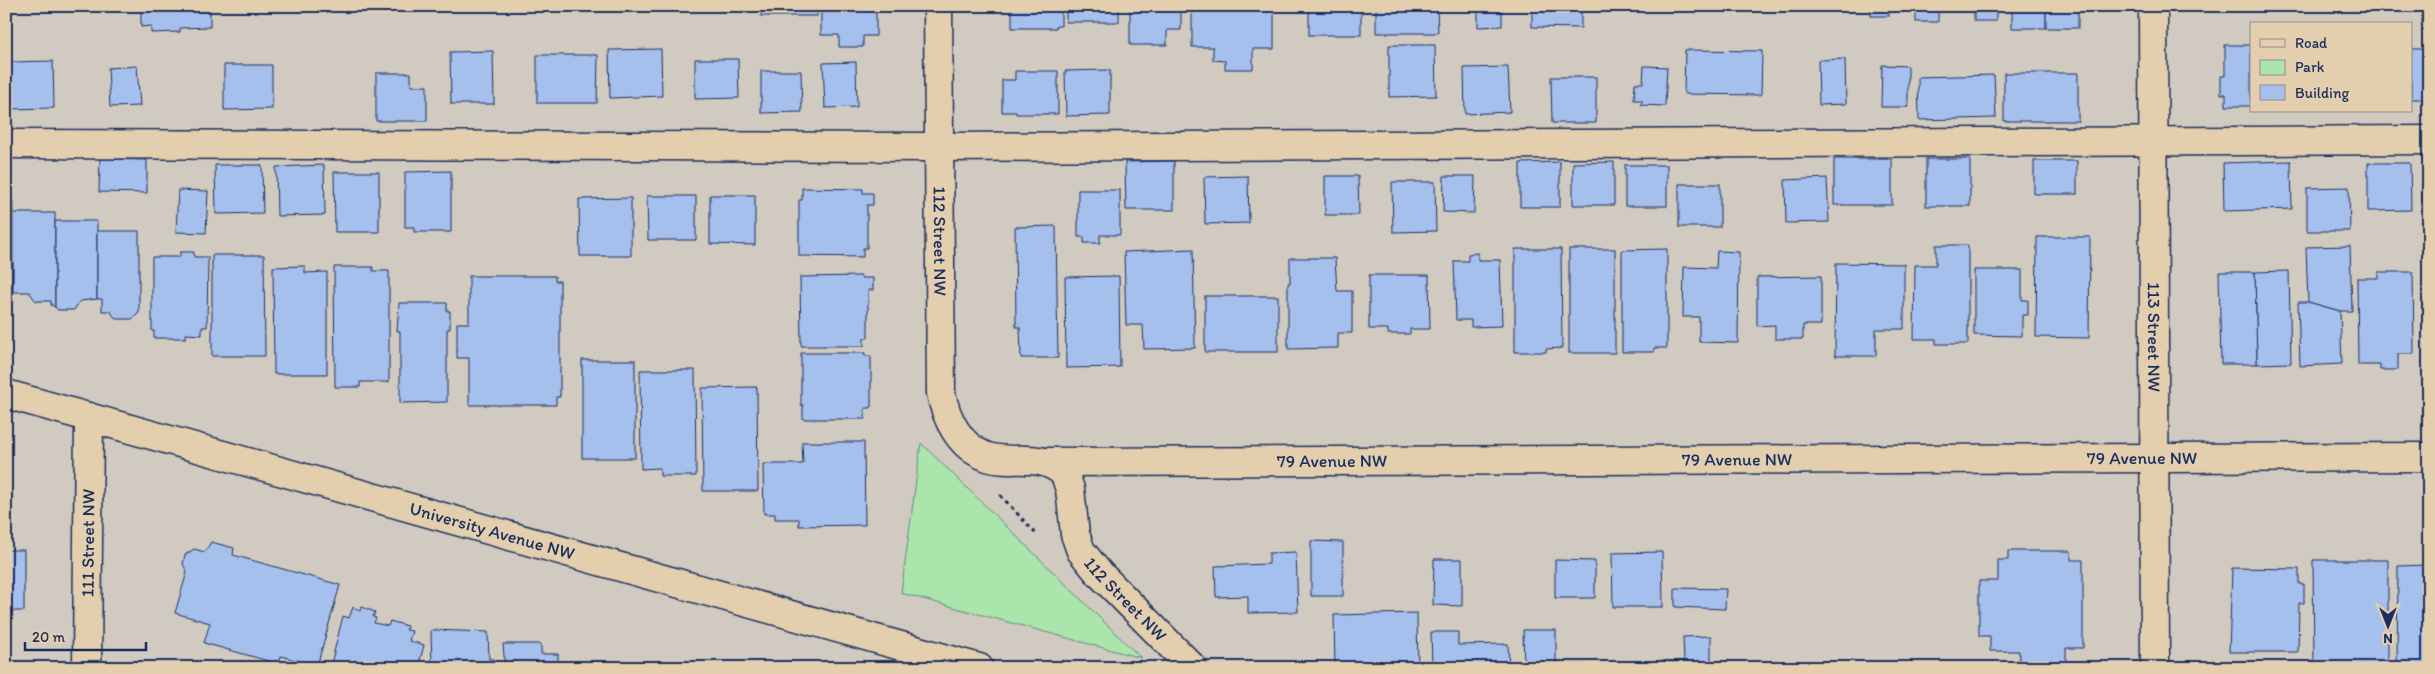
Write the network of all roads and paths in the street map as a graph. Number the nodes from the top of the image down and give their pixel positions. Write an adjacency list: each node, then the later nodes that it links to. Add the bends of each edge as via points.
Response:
1 (938, 6): 6 (street, 112 Street NW)
2 (2153, 6): 4 (street, 113 Street NW)
3 (2429, 140): 4 (street)
4 (2153, 141): 6 (street); 11 (street, 113 Street NW)
5 (6, 144): 6 (street)
6 (939, 147): 9 (street, 112 Street NW, via 941,392 946,414 956,433)
7 (6, 394): 8 (street, University Avenue NW)
8 (89, 417): 14 (street, University Avenue NW); 15 (street, 111 Street NW)
9 (986, 457): 12 (street); 13 (path, 112 Street NW, via 997,491 1042,540)
10 (2429, 457): 11 (street, 79 Avenue NW)
11 (2154, 458): 12 (street, 79 Avenue NW); 17 (street, 113 Street NW)
12 (1046, 462): 13 (street, 112 Street NW, via 1064,472)
13 (1081, 551): 16 (street, 112 Street NW)
14 (965, 666)
15 (86, 668)
16 (1193, 668)
17 (2155, 668)

